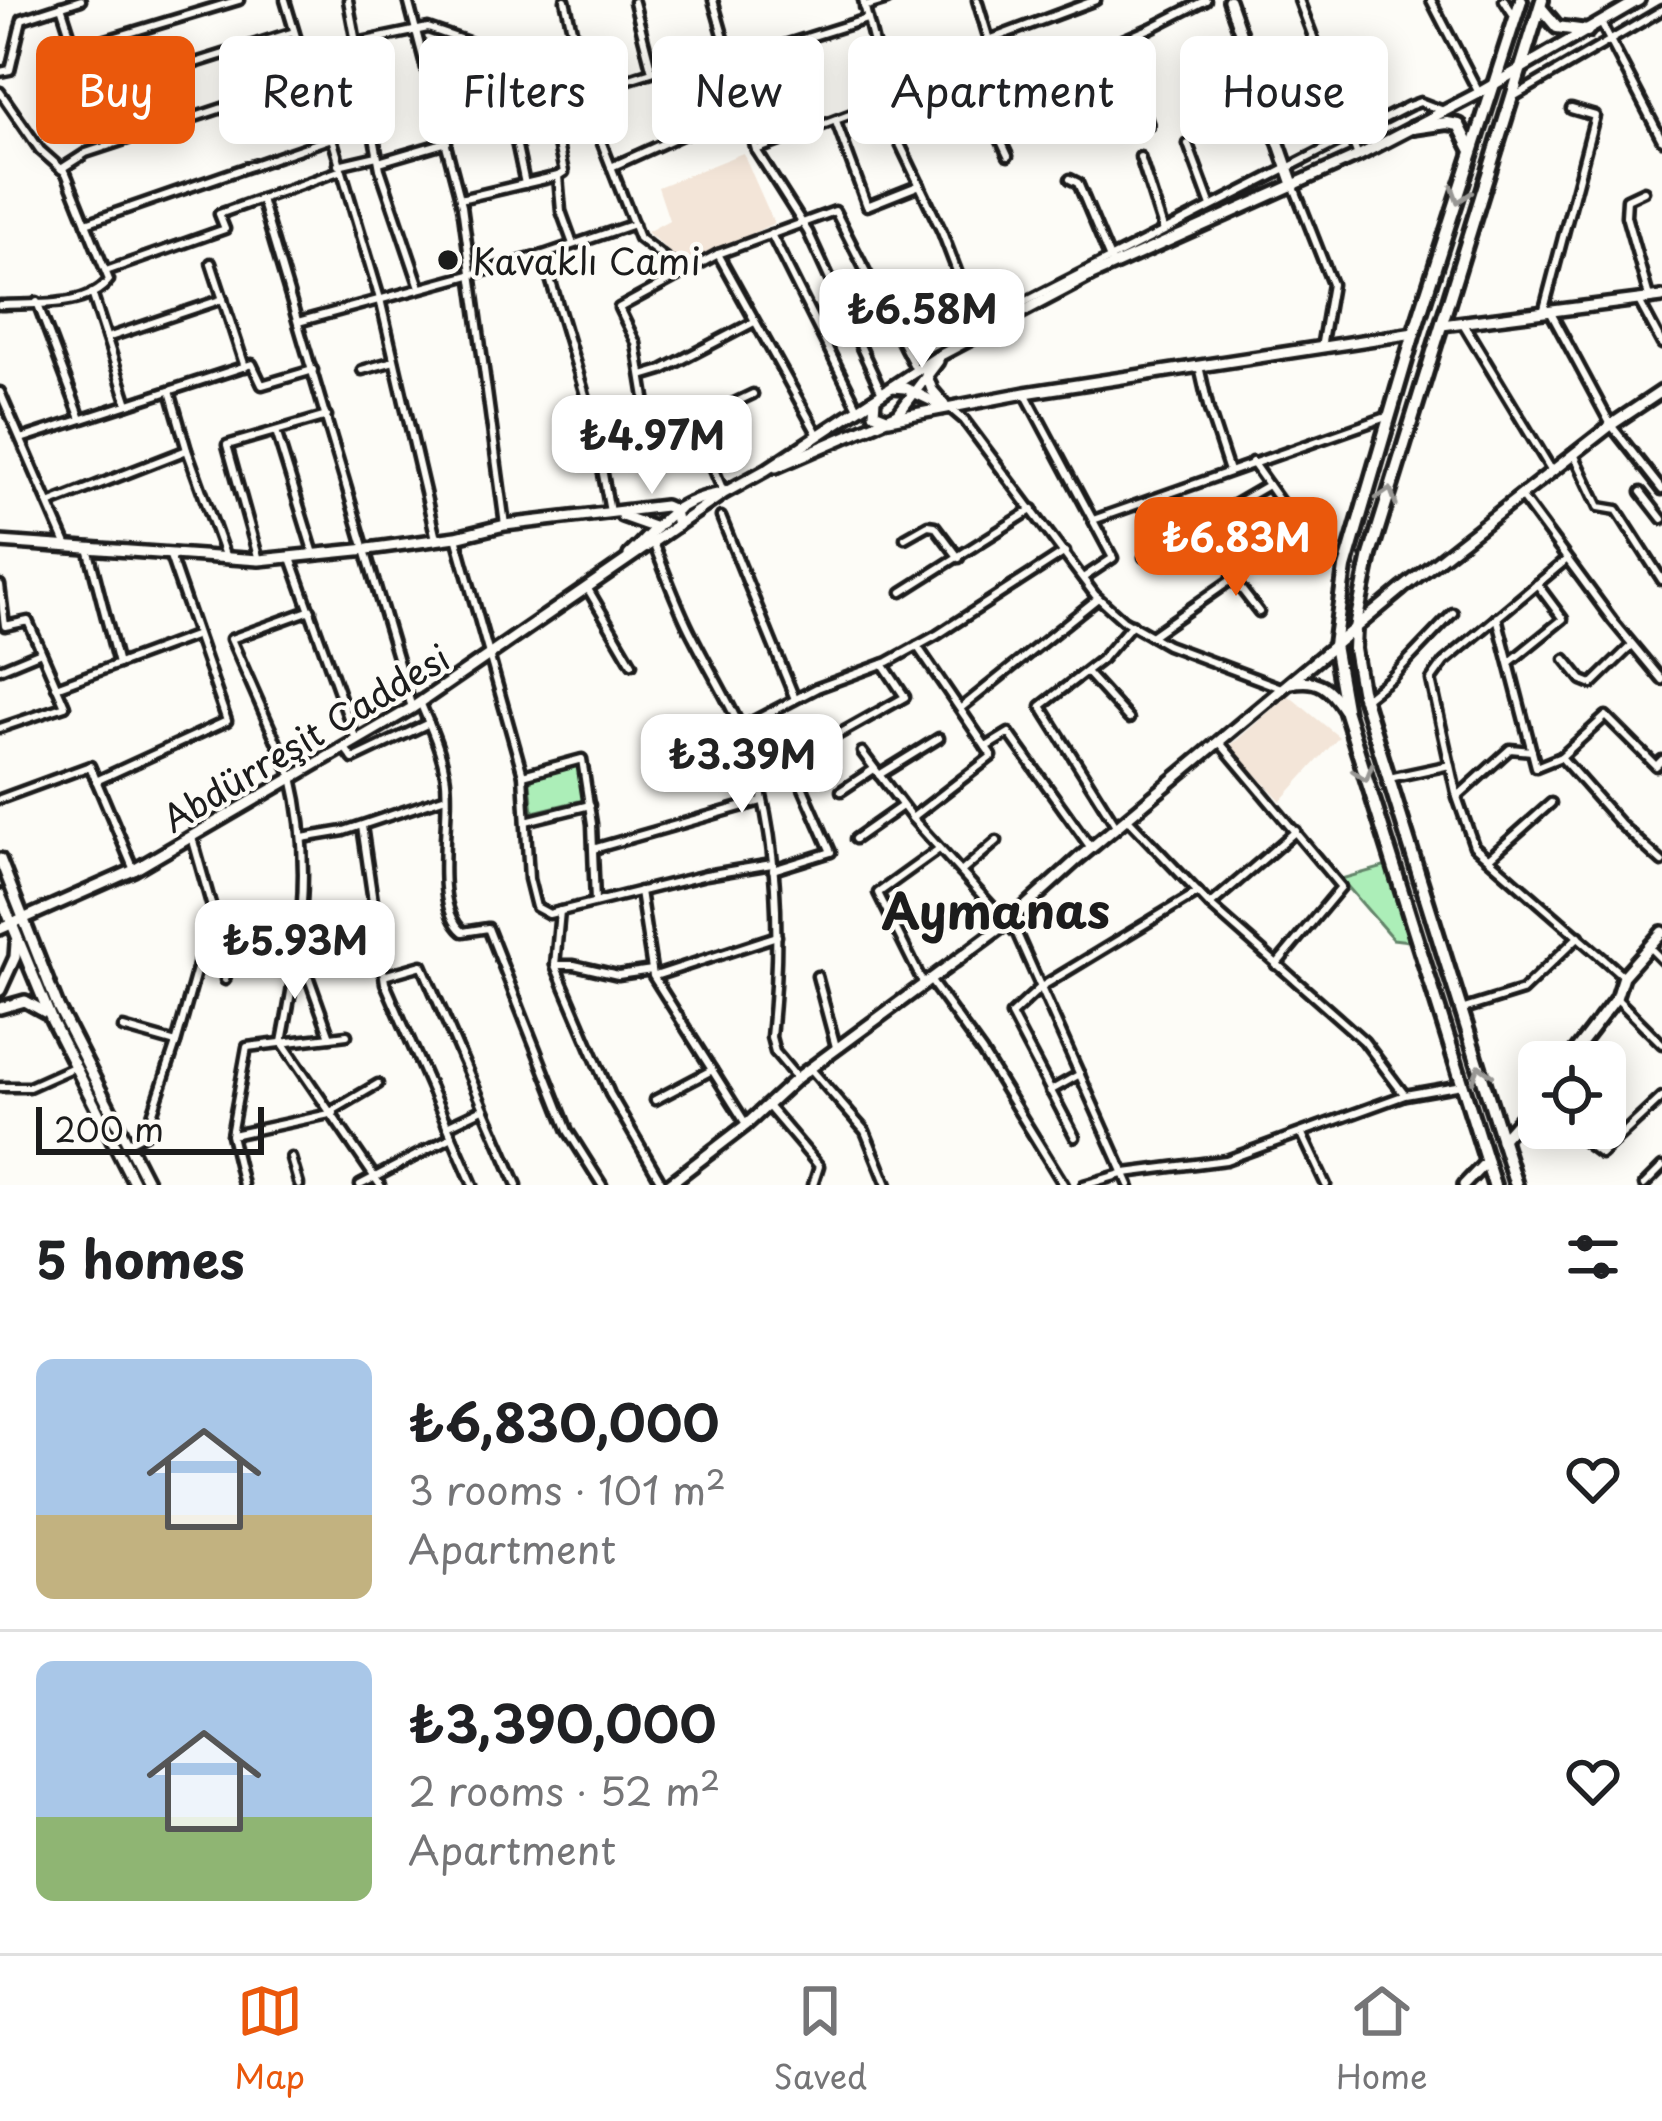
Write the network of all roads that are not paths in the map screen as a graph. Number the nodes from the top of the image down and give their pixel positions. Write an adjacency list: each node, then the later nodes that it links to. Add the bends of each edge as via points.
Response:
1 (81, 0): 21 (street)
2 (239, 0): 30 (street)
3 (285, 0): 27 (street)
4 (347, 0): 32 (street)
5 (407, 0): 26 (street)
6 (565, 0): 36 (street)
7 (713, 0): 37 (street)
8 (886, 0): 20 (street)
9 (977, 0): 40 (street)
10 (1096, 0): 41 (street)
11 (1206, 0): 42 (street)
12 (1229, 0): 84 (street)
13 (1299, 0): 43 (street)
14 (1431, 0): 52 (street)
15 (1504, 0): 23 (street)
16 (1521, 0): 23 (main road)
17 (1639, 0): 25 (street)
18 (634, 2): 47 (street)
19 (1541, 3): 28 (main road, via 1557,27); 46 (main road)
20 (864, 4): 24 (street)
21 (61, 7): 29 (street); 48 (street, via 22,19 10,70)
22 (1662, 10): 44 (street)
23 (1516, 18): 50 (main road)
24 (867, 19): 38 (street); 39 (street)
25 (1601, 23): 28 (street); 44 (street)
26 (417, 29): 33 (street); 34 (street); 35 (street)
27 (294, 32): 31 (street); 45 (street)
28 (1587, 32): 46 (street)
29 (71, 36)
30 (119, 36)
31 (295, 36)
32 (355, 36)
33 (386, 36)
34 (419, 36)
35 (451, 36)
36 (576, 36)
37 (724, 36)
38 (812, 36)
39 (871, 36)
40 (988, 36)
41 (1000, 36)
42 (1132, 36)
43 (1313, 36)
44 (1611, 40): 53 (street); 61 (street)
45 (195, 63)
46 (1522, 69): 50 (street); 53 (main road)
47 (652, 70): 49 (street)
48 (0, 72)
49 (628, 78)
50 (1496, 83): 52 (street); 80 (main road)
51 (0, 92): 83 (street)
52 (1479, 93): 56 (street)
53 (1512, 98): 118 (main road)
54 (219, 109): 83 (street, via 86,153)
55 (1571, 109): 114 (street, via 1595,116)
56 (1444, 112): 58 (street, via 1420,102); 60 (street)
57 (848, 117): 59 (street)
58 (1388, 119)
59 (836, 122): 75 (street); 88 (street, via 866,206)
60 (1413, 128): 77 (street); 80 (main road, via 1459,125)
61 (1662, 140)
62 (375, 144): 79 (street)
63 (438, 144): 79 (street)
64 (447, 144): 92 (street)
65 (516, 144): 87 (street)
66 (558, 144): 85 (street, via 564,172)
67 (602, 144): 81 (street)
68 (661, 144): 81 (street)
69 (754, 144): 75 (street)
70 (901, 144): 88 (street)
71 (1002, 144): 76 (street)
72 (1188, 144): 93 (street)
73 (1339, 144): 84 (street)
74 (1353, 144): 77 (street)
75 (756, 150): 96 (street)
76 (1008, 156)
77 (1358, 156): 89 (street)
78 (1140, 157): 97 (street)
79 (378, 158): 82 (street); 107 (street)
80 (1472, 158): 120 (main road, one-way to 120)
81 (611, 166): 95 (street)
82 (339, 168): 91 (street); 94 (street, via 332,138); 110 (street)
83 (61, 169): 94 (street)
84 (1287, 171): 89 (street); 93 (street)
85 (558, 176): 87 (street); 99 (street)
86 (1070, 179): 102 (street)
87 (525, 184): 92 (street)
88 (920, 185): 119 (street)
89 (1294, 188): 102 (street); 123 (street, via 1332,284)
90 (1644, 191): 111 (street, via 1627,200 1626,217)
91 (261, 199): 104 (street, via 219,214 225,229); 115 (street)
92 (460, 199): 106 (street)
93 (1210, 206): 97 (street)
94 (86, 223): 104 (street)
95 (634, 224): 99 (street); 105 (street, via 639,238)
96 (800, 224): 98 (street); 129 (street, via 835,211); 134 (street)
97 (1163, 229): 102 (street)
98 (771, 234): 100 (street); 140 (street)
99 (573, 244): 101 (street)
100 (718, 254): 105 (street); 116 (street)
101 (543, 255): 106 (street); 146 (street)
102 (1110, 261): 119 (street)
103 (211, 262): 109 (street)
104 (106, 272): 108 (street, via 109,280)
105 (684, 273): 130 (street, via 619,308)
106 (470, 275): 107 (street); 171 (street)
107 (421, 288): 110 (street)
108 (92, 293): 112 (street); 121 (street)
109 (223, 299): 121 (street); 126 (street)
110 (380, 299): 115 (street); 124 (street)
111 (1650, 299): 114 (street); 122 (street)
112 (37, 302): 113 (street); 143 (street)
113 (0, 305)
114 (1547, 313): 117 (street); 147 (street)
115 (298, 322): 127 (street)
116 (754, 322): 130 (street); 150 (street)
117 (1462, 322): 118 (street); 156 (street)
118 (1442, 326): 207 (main road, one-way to 118)
119 (980, 330): 129 (street)
120 (1414, 333): 123 (street, Abdürreşit Caddesi); 141 (main road)
121 (107, 338): 138 (street)
122 (1662, 344)
123 (1321, 348): 125 (street, Abdürreşit Caddesi)
124 (394, 361): 128 (street); 177 (street)
125 (1199, 366): 136 (street, Abdürreşit Caddesi); 157 (street)
126 (245, 367): 127 (street, via 252,364 262,385); 131 (street)
127 (313, 370): 142 (street)
128 (362, 370)
129 (922, 372): 134 (street, Abdürreşit Caddesi); 135 (street); 139 (street)
130 (642, 376): 146 (street, via 647,410)
131 (170, 391): 138 (street); 152 (street)
132 (1662, 391): 147 (street)
133 (0, 392): 151 (street)
134 (884, 392): 135 (street); 140 (street, Abdürreşit Caddesi); 144 (street, via 872,405)
135 (914, 393): 139 (street); 144 (street)
136 (1025, 393): 139 (street, Abdürreşit Caddesi); 170 (street)
137 (753, 394): 145 (street)
138 (128, 404): 143 (street)
139 (948, 407): 144 (street, Abdürreşit Caddesi); 165 (street)
140 (859, 408): 150 (street, Abdürreşit Caddesi)
141 (1392, 414): 154 (street); 210 (main road, via 1345,568)
142 (328, 416): 148 (street); 182 (street)
143 (81, 419): 151 (street)
144 (889, 419): 155 (street, Abdürreşit Caddesi)
145 (694, 422): 149 (street); 161 (street)
146 (594, 425): 166 (street)
147 (1611, 425): 153 (street); 159 (street)
148 (276, 431): 184 (street); 191 (street, via 227,446)
149 (654, 435)
150 (818, 435): 155 (street, Abdürreşit Caddesi)
151 (21, 439): 163 (street)
152 (187, 450): 163 (street); 190 (street)
153 (1574, 454): 156 (street); 195 (street, via 1599,507 1617,510)
154 (1252, 462): 157 (street); 158 (street)
155 (766, 470): 161 (street, Abdürreşit Caddesi)
156 (1552, 470): 162 (street)
157 (1229, 471): 170 (street)
158 (1268, 485): 174 (street); 186 (street)
159 (1662, 490)
160 (1641, 492): 169 (street)
161 (724, 493): 164 (street, Abdürreşit Caddesi); 173 (street, Abdürreşit Caddesi)
162 (1520, 495): 192 (street); 207 (street)
163 (50, 504): 180 (street)
164 (669, 508): 166 (street); 172 (street, Abdürreşit Caddesi); 173 (street)
165 (1033, 509): 183 (street); 189 (street)
166 (610, 514): 168 (street); 171 (street)
167 (721, 517): 225 (street)
168 (638, 519): 172 (street); 179 (street)
169 (1662, 519)
170 (1094, 520): 194 (street, via 1113,558)
171 (506, 525): 175 (street)
172 (654, 526): 173 (street); 179 (street, Abdürreşit Caddesi)
173 (674, 529): 179 (street, Abdürreşit Caddesi)
174 (1300, 531): 187 (street); 193 (street)
175 (456, 537): 177 (street); 214 (street)
176 (905, 538): 189 (street, via 934,526)
177 (436, 539): 182 (street)
178 (0, 542): 180 (street)
179 (648, 542): 198 (street, Abdürreşit Caddesi); 233 (street)
180 (66, 544): 181 (street)
181 (88, 548): 185 (street); 217 (street)
182 (368, 549): 184 (street); 227 (street)
183 (1065, 553): 194 (street); 212 (street)
184 (314, 555): 188 (street)
185 (170, 556): 190 (street); 208 (street)
186 (1144, 557)
187 (1319, 557)
188 (291, 558): 191 (street); 201 (street)
189 (959, 558): 199 (street)
190 (227, 560): 191 (street)
191 (259, 560)
192 (1566, 560): 196 (street); 211 (street)
193 (1231, 576): 202 (street); 209 (street)
194 (1083, 578): 200 (street)
195 (1662, 580)
196 (1538, 584): 204 (street); 216 (street, via 1564,619)
197 (0, 585): 206 (street)
198 (588, 589): 214 (street, Abdürreşit Caddesi); 218 (street)
199 (902, 592)
200 (1099, 598): 205 (street); 228 (street)
201 (311, 610): 235 (street); 246 (street, via 231,639)
202 (1259, 611)
203 (1454, 613): 226 (street)
204 (1496, 617): 216 (street); 243 (street, via 1431,680)
205 (1132, 625): 209 (street); 221 (street)
206 (3, 627): 213 (street, via 28,621)
207 (1355, 628): 210 (street); 226 (main road)
208 (197, 635): 217 (street); 248 (street, via 227,721)
209 (1151, 635): 223 (street)
210 (1334, 645): 223 (street); 229 (main road)
211 (1633, 645): 215 (street, via 1592,684); 222 (street)
212 (917, 646): 219 (street); 228 (street)
213 (41, 652): 220 (street); 224 (street)
214 (489, 657): 227 (street, Abdürreşit Caddesi); 245 (street)
215 (1565, 659)
216 (1510, 662): 239 (street)
217 (118, 664): 224 (street)
218 (632, 664)
219 (883, 664): 225 (street); 273 (street, via 905,697 790,761 831,851)
220 (0, 669)
221 (1085, 672): 230 (street); 261 (street, via 1041,706)
222 (1662, 680)
223 (1288, 686): 229 (street, via 1324,684); 236 (street)
224 (56, 687): 232 (street, via 64,706)
225 (795, 699): 233 (street)
226 (1364, 700): 247 (main road)
227 (416, 705): 231 (street); 235 (street, Abdürreşit Caddesi)
228 (960, 709): 238 (street)
229 (1346, 713): 320 (main road, one-way to 320)
230 (1129, 718)
231 (429, 723): 237 (street, via 353,759); 250 (street)
232 (0, 728)
233 (740, 728): 253 (street)
234 (939, 738): 244 (street)
235 (356, 740): 237 (street, Abdürreşit Caddesi)
236 (1221, 744): 258 (street); 262 (street)
237 (344, 747): 246 (street, Abdürreşit Caddesi)
238 (986, 747): 257 (street, via 992,756); 267 (street, via 1009,733)
239 (1532, 751): 241 (street, via 1536,767); 251 (street, via 1510,749)
240 (862, 752): 244 (street)
241 (1561, 758): 242 (street, via 1606,716 1656,766); 272 (street)
242 (1662, 760)
243 (1450, 765): 247 (street); 251 (street)
244 (876, 772): 249 (street); 256 (street)
245 (524, 776): 255 (street, via 582,759); 259 (street)
246 (292, 777): 263 (street, Abdürreşit Caddesi); 264 (street)
247 (1388, 778): 304 (main road)
248 (96, 781): 252 (street, via 90,766); 274 (street)
249 (841, 791)
250 (446, 797): 260 (street); 351 (street, via 451,921 463,932 488,928 568,1131)
251 (1457, 797): 270 (street, via 1474,846)
252 (0, 799)
253 (760, 801): 268 (street); 273 (street)
254 (1550, 803): 270 (street)
255 (590, 805): 259 (street); 268 (street)
256 (902, 806): 257 (street); 265 (street)
257 (912, 818): 269 (street)
258 (1127, 818): 261 (street); 277 (street)
259 (526, 821): 281 (street, via 536,907)
260 (362, 826): 264 (street); 295 (street)
261 (1117, 827): 267 (street)
262 (1295, 831): 280 (street); 293 (street, via 1341,887)
263 (192, 837): 274 (street, Abdürreşit Caddesi); 291 (street, via 213,910)
264 (302, 838): 289 (street)
265 (855, 839)
266 (997, 841): 275 (street)
267 (1091, 848): 282 (street)
268 (593, 849): 279 (street)
269 (939, 849): 275 (street); 299 (street, via 878,892)
270 (1489, 858): 286 (street)
271 (0, 859): 283 (street)
272 (1662, 862)
273 (773, 867): 276 (street); 285 (street)
274 (134, 870): 283 (street, Abdürreşit Caddesi)
275 (961, 872): 282 (street)
276 (640, 891): 279 (street); 294 (street)
277 (1198, 892): 280 (street); 300 (street)
278 (0, 895): 283 (street)
279 (595, 902): 281 (street)
280 (1210, 904): 293 (street)
281 (560, 911): 292 (street)
282 (1007, 923): 299 (street); 300 (street)
283 (12, 925): 287 (street); 338 (street)
284 (1662, 932): 288 (street)
285 (777, 936): 294 (street); 318 (street, via 771,1036)
286 (1579, 936): 297 (street); 304 (street, via 1522,991)
287 (16, 938): 301 (street); 305 (street)
288 (1648, 947): 290 (street); 297 (street)
289 (299, 953): 308 (street); 310 (street)
290 (1662, 960)
291 (200, 962): 298 (street, via 228,966); 311 (street)
292 (556, 965): 294 (street); 352 (street, via 610,1094)
293 (1276, 965): 323 (street, via 1364,1041)
294 (653, 973): 316 (street)
295 (387, 975): 327 (street, via 422,965); 330 (street)
296 (817, 976): 313 (street)
297 (1623, 976): 302 (street)
298 (225, 980)
299 (927, 982): 313 (street); 355 (street, via 982,1052)
300 (1042, 987): 317 (street); 322 (street, via 1011,1015)
301 (0, 990)
302 (1616, 998): 309 (street); 312 (street)
303 (0, 1008): 305 (street, via 25,1001)
304 (1461, 1010): 337 (main road, one-way to 304)
305 (50, 1016): 314 (street)
306 (123, 1028): 311 (street)
307 (347, 1035): 308 (street)
308 (330, 1037): 310 (street)
309 (1583, 1041)
310 (282, 1042): 328 (street); 334 (street, via 247,1047)
311 (176, 1043): 338 (street, via 146,1133)
312 (1662, 1044)
313 (837, 1049): 315 (street)
314 (76, 1066): 321 (street, via 28,1087); 344 (street)
315 (811, 1068): 318 (street); 354 (street, via 866,1130)
316 (712, 1070): 325 (street); 331 (street)
317 (1080, 1074): 322 (street); 342 (street)
318 (797, 1078): 326 (street)
319 (379, 1084): 328 (street)
320 (1463, 1084): 323 (street); 340 (main road)
321 (0, 1087)
322 (1050, 1091): 336 (street)
323 (1405, 1095): 333 (street)
324 (1662, 1097): 332 (street)
325 (656, 1100)
326 (768, 1106): 331 (street); 353 (street, via 819,1166)
327 (483, 1109): 330 (street); 350 (street)
328 (333, 1112): 334 (street); 343 (street)
329 (1518, 1121): 337 (street)
330 (446, 1126): 335 (street)
331 (746, 1126): 352 (street)
332 (1626, 1131)
333 (1302, 1134): 342 (street, via 1226,1160); 358 (street)
334 (231, 1136): 346 (street)
335 (452, 1137): 343 (street); 349 (street)
336 (1075, 1137)
337 (1502, 1140): 361 (main road)
338 (128, 1143): 345 (street)
339 (291, 1158): 347 (street)
340 (1487, 1161): 359 (street); 360 (main road)
341 (1662, 1167): 362 (street)
342 (1125, 1173): 356 (street); 357 (street)
343 (378, 1181): 348 (street)
344 (135, 1185)
345 (149, 1185)
346 (243, 1185)
347 (299, 1185)
348 (360, 1185)
349 (473, 1185)
350 (517, 1185)
351 (602, 1185)
352 (666, 1185)
353 (813, 1185)
354 (887, 1185)
355 (1064, 1185)
356 (1084, 1185)
357 (1129, 1185)
358 (1326, 1185)
359 (1464, 1185)
360 (1495, 1185)
361 (1516, 1185)
362 (1644, 1185)

